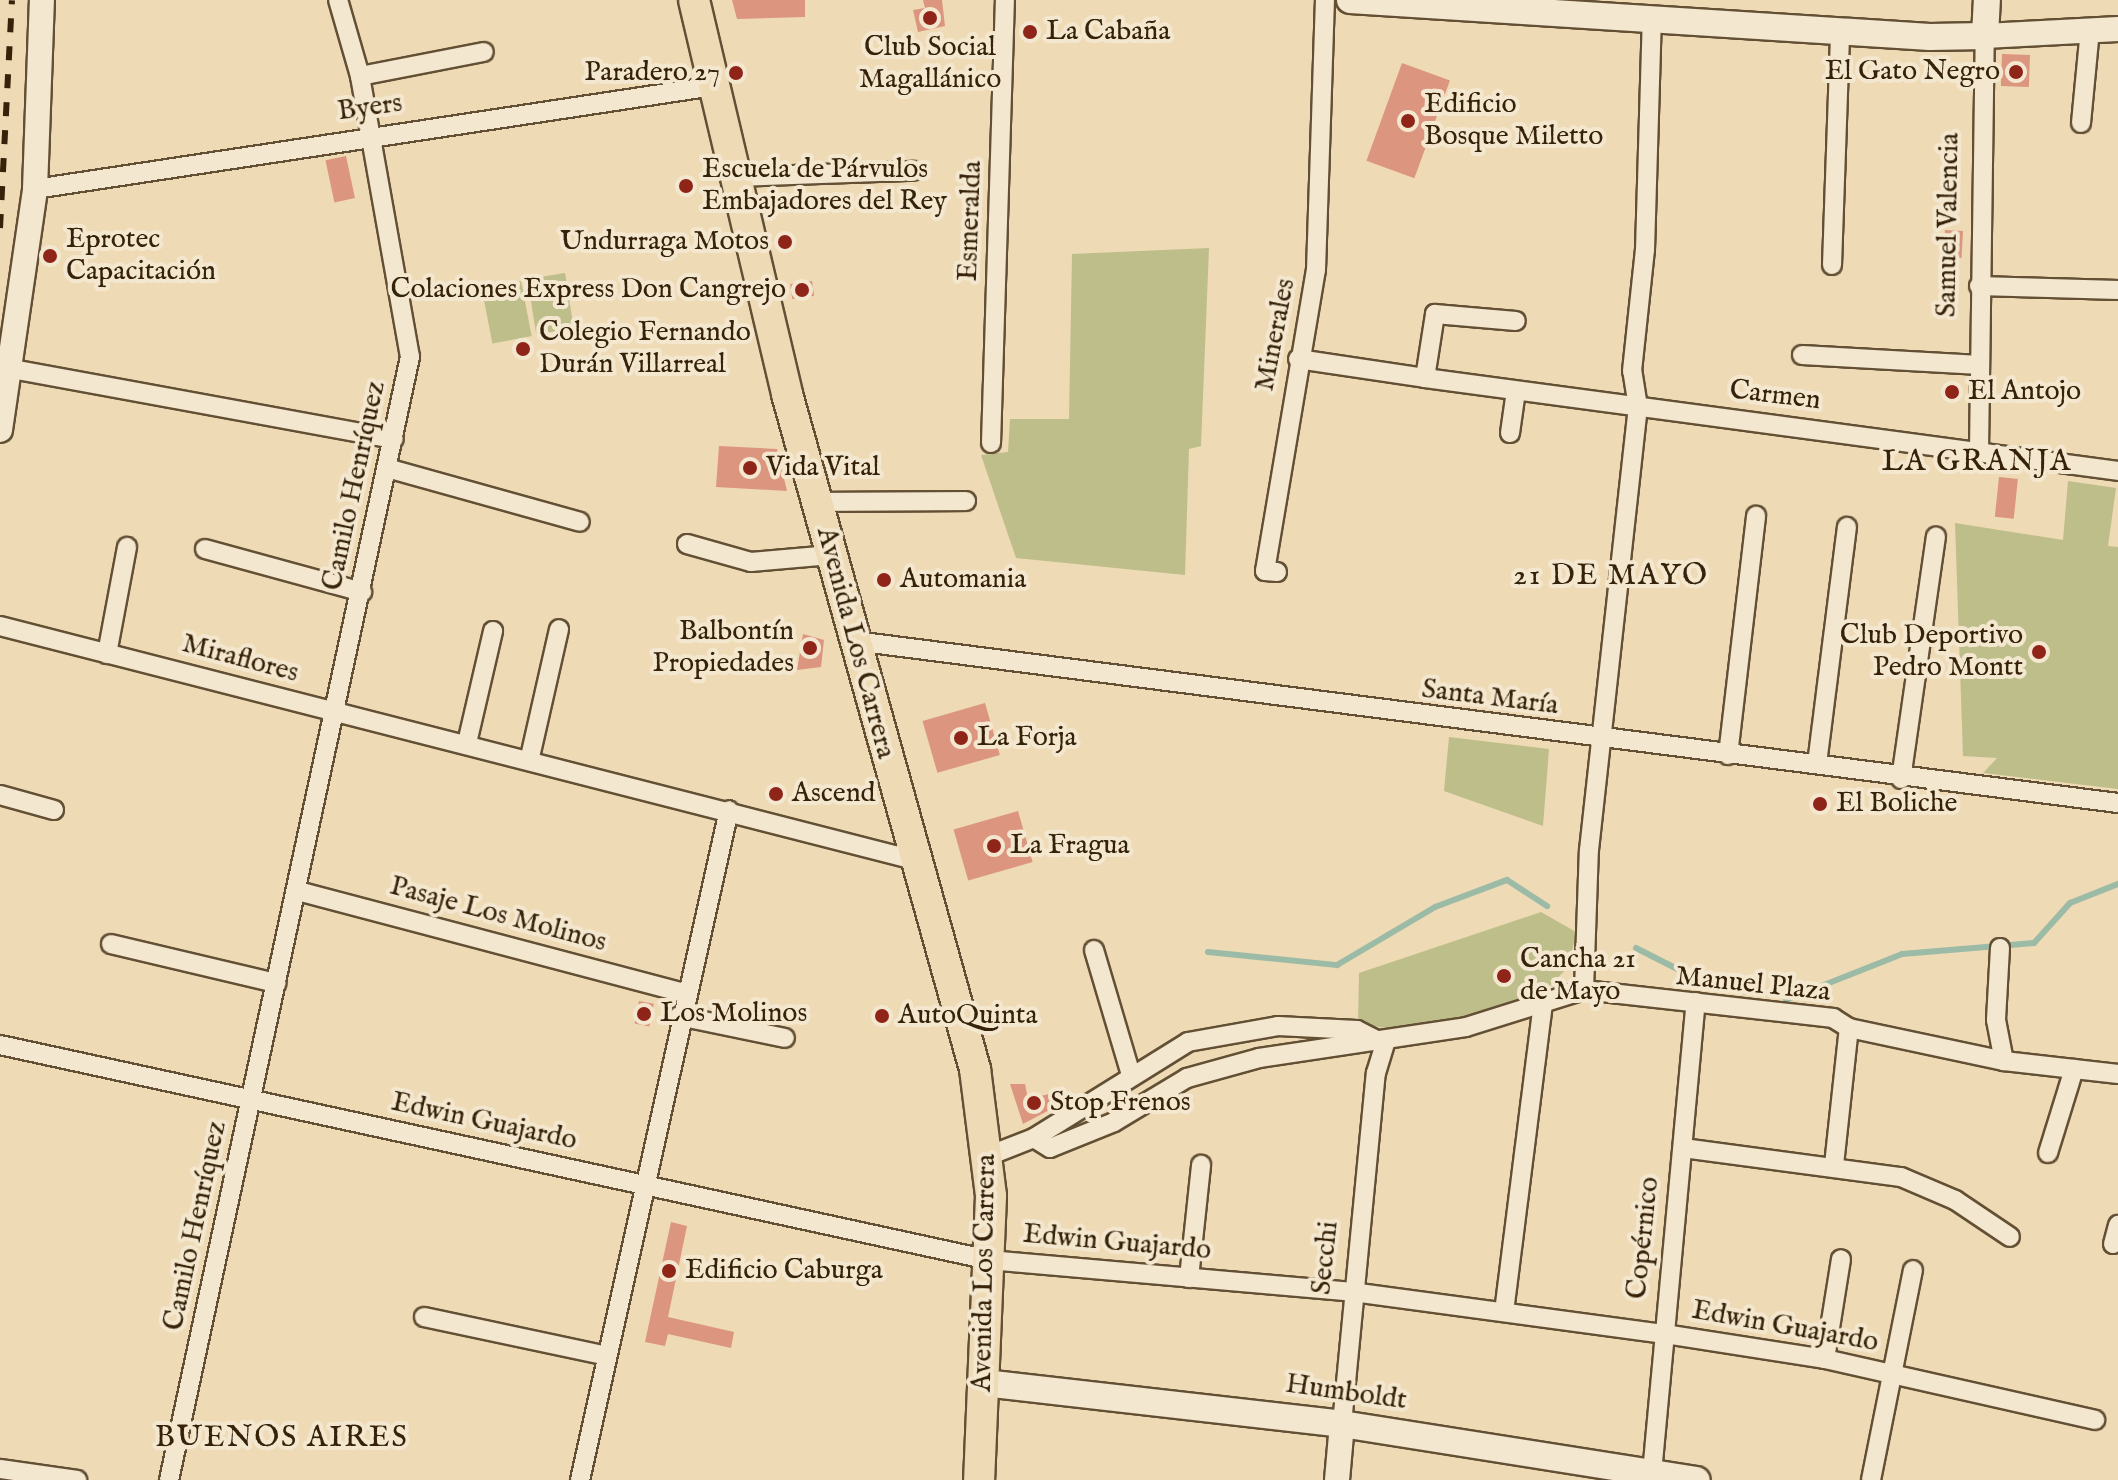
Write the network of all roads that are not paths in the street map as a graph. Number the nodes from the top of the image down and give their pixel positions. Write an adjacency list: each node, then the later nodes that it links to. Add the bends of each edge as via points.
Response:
1 (42, 0): 21 (street)
2 (338, 0): 15 (street, Camilo Henríquez)
3 (694, 0): 16 (main road, Avenida Los Carrera)
4 (1005, 0): 36 (street, Esmeralda)
5 (1325, 0): 27 (street, Minerales, via 1316,270)
6 (1350, 0): 8 (main road)
7 (1987, 0): 13 (main road, Samuel Valencia)
8 (1565, 5): 9 (main road)
9 (1652, 18): 12 (main road); 32 (street, via 1645,250 1632,371)
10 (2118, 29): 11 (street)
11 (2090, 30): 13 (street); 17 (street)
12 (1840, 31): 13 (main road); 22 (street)
13 (1985, 36): 23 (street, Samuel Valencia)
14 (484, 52): 15 (street)
15 (360, 76): 18 (street, Camilo Henríquez)
16 (714, 86): 18 (street, Byers); 20 (main road, Avenida Los Carrera)
17 (2081, 123)
18 (371, 137): 21 (street, Byers); 35 (street, Camilo Henríquez, via 410,357)
19 (913, 171): 20 (street)
20 (737, 177): 41 (main road, Avenida Los Carrera)
21 (35, 189): 29 (street)
22 (1832, 265)
23 (1979, 286): 24 (street); 28 (street, Samuel Valencia)
24 (2118, 290)
25 (1516, 321): 30 (street, via 1435,314)
26 (1802, 355): 28 (street)
27 (1298, 359): 30 (street, Carmen); 50 (street, Minerales, via 1265,571)
28 (1980, 365): 37 (street, Samuel Valencia)
29 (12, 369): 33 (street); 35 (street)
30 (1425, 378): 31 (street, Carmen)
31 (1516, 391): 32 (street, Carmen); 34 (street)
32 (1638, 407): 37 (street, Carmen); 58 (street)
33 (0, 430)
34 (1510, 433)
35 (394, 439): 38 (street, Camilo Henríquez)
36 (991, 443)
37 (1979, 450): 39 (street, Carmen)
38 (387, 468): 43 (street); 51 (street, Camilo Henríquez)
39 (2118, 471)
40 (966, 501): 41 (street)
41 (817, 502): 49 (main road, Avenida Los Carrera)
42 (1756, 516): 60 (street)
43 (580, 522)
44 (1847, 527): 62 (street)
45 (1936, 537): 63 (street)
46 (687, 544): 49 (street, via 751,562)
47 (127, 547): 56 (street)
48 (205, 549): 51 (street)
49 (831, 555): 55 (main road, Avenida Los Carrera)
50 (1277, 572)
51 (362, 592): 57 (street, Camilo Henríquez)
52 (0, 626): 56 (street, Miraflores)
53 (559, 629): 61 (street)
54 (493, 631): 59 (street)
55 (855, 641): 58 (street, Santa María); 68 (main road, Avenida Los Carrera)
56 (107, 654): 57 (street, Miraflores)
57 (334, 713): 59 (street, Miraflores); 69 (street, Camilo Henríquez)
58 (1601, 740): 60 (street, Santa María); 74 (street, via 1589,850)
59 (467, 743): 61 (street, Miraflores)
60 (1728, 755): 62 (street, Santa María)
61 (530, 757): 67 (street, Miraflores)
62 (1817, 764): 63 (street, Santa María)
63 (1901, 779): 65 (street, Santa María)
64 (0, 795): 66 (street)
65 (2118, 803)
66 (54, 810)
67 (729, 810): 68 (street, Miraflores); 75 (street)
68 (914, 860): 91 (main road, Avenida Los Carrera, via 975,1069)
69 (298, 891): 73 (street, Camilo Henríquez); 75 (street, Pasaje Los Molinos)
70 (111, 944): 73 (street)
71 (2000, 948): 83 (street, via 1996,1020)
72 (1094, 950): 86 (street)
73 (276, 983): 87 (street, Camilo Henríquez)
74 (1584, 990): 76 (street, Manuel Plaza); 77 (street, Manuel Plaza)
75 (684, 993): 78 (street)
76 (1543, 1002): 81 (street, Manuel Plaza); 103 (street)
77 (1696, 1002): 79 (street, Manuel Plaza, via 1833,1018); 89 (street, Copérnico)
78 (679, 1016): 80 (street); 94 (street)
79 (1849, 1028): 83 (street, Manuel Plaza); 93 (street)
80 (785, 1038)
81 (1385, 1044): 86 (street, Manuel Plaza, via 1357,1030 1243,1028 1188,1042); 88 (street, Manuel Plaza, via 1329,1045 1259,1058 1187,1078 1114,1122 1050,1148); 102 (street, Secchi)
82 (0, 1045): 87 (street, Edwin Guajardo)
83 (2004, 1061): 84 (street, Manuel Plaza)
84 (2074, 1069): 85 (street, Manuel Plaza); 90 (street)
85 (2118, 1074)
86 (1131, 1075): 88 (street, Manuel Plaza)
87 (252, 1100): 94 (street, Edwin Guajardo); 115 (street, Camilo Henríquez)
88 (1034, 1138): 91 (street, Manuel Plaza)
89 (1683, 1148): 93 (street); 105 (street, Copérnico)
90 (2048, 1153)
91 (988, 1156): 99 (main road, Avenida Los Carrera)
92 (1201, 1165): 101 (street)
93 (1834, 1165): 96 (street, via 1901,1177 1955,1200)
94 (639, 1185): 99 (street, Edwin Guajardo); 106 (street)
95 (2118, 1225): 97 (street)
96 (2010, 1237)
97 (2113, 1244)
98 (1841, 1259): 107 (street)
99 (989, 1260): 101 (street, Edwin Guajardo); 109 (main road, Avenida Los Carrera)
100 (1913, 1270): 108 (street)
101 (1189, 1278): 102 (street, Edwin Guajardo)
102 (1353, 1292): 103 (street, Edwin Guajardo); 111 (street, Secchi)
103 (1504, 1312): 105 (street, Edwin Guajardo)
104 (424, 1317): 106 (street)
105 (1665, 1334): 107 (street, Edwin Guajardo); 113 (street, Copérnico)
106 (607, 1356): 116 (street)
107 (1825, 1359): 108 (street, Edwin Guajardo)
108 (1894, 1375): 110 (street, Edwin Guajardo); 120 (street)
109 (984, 1383): 111 (main road, Humboldt); 117 (main road, Avenida Los Carrera)
110 (2095, 1420)
111 (1342, 1424): 113 (main road, Humboldt); 118 (street, Secchi)
112 (0, 1469): 114 (street)
113 (1651, 1476): 119 (main road, Humboldt)
114 (77, 1480)
115 (169, 1480)
116 (580, 1480)
117 (979, 1480)
118 (1337, 1480)
119 (1697, 1480)
120 (1871, 1480)

